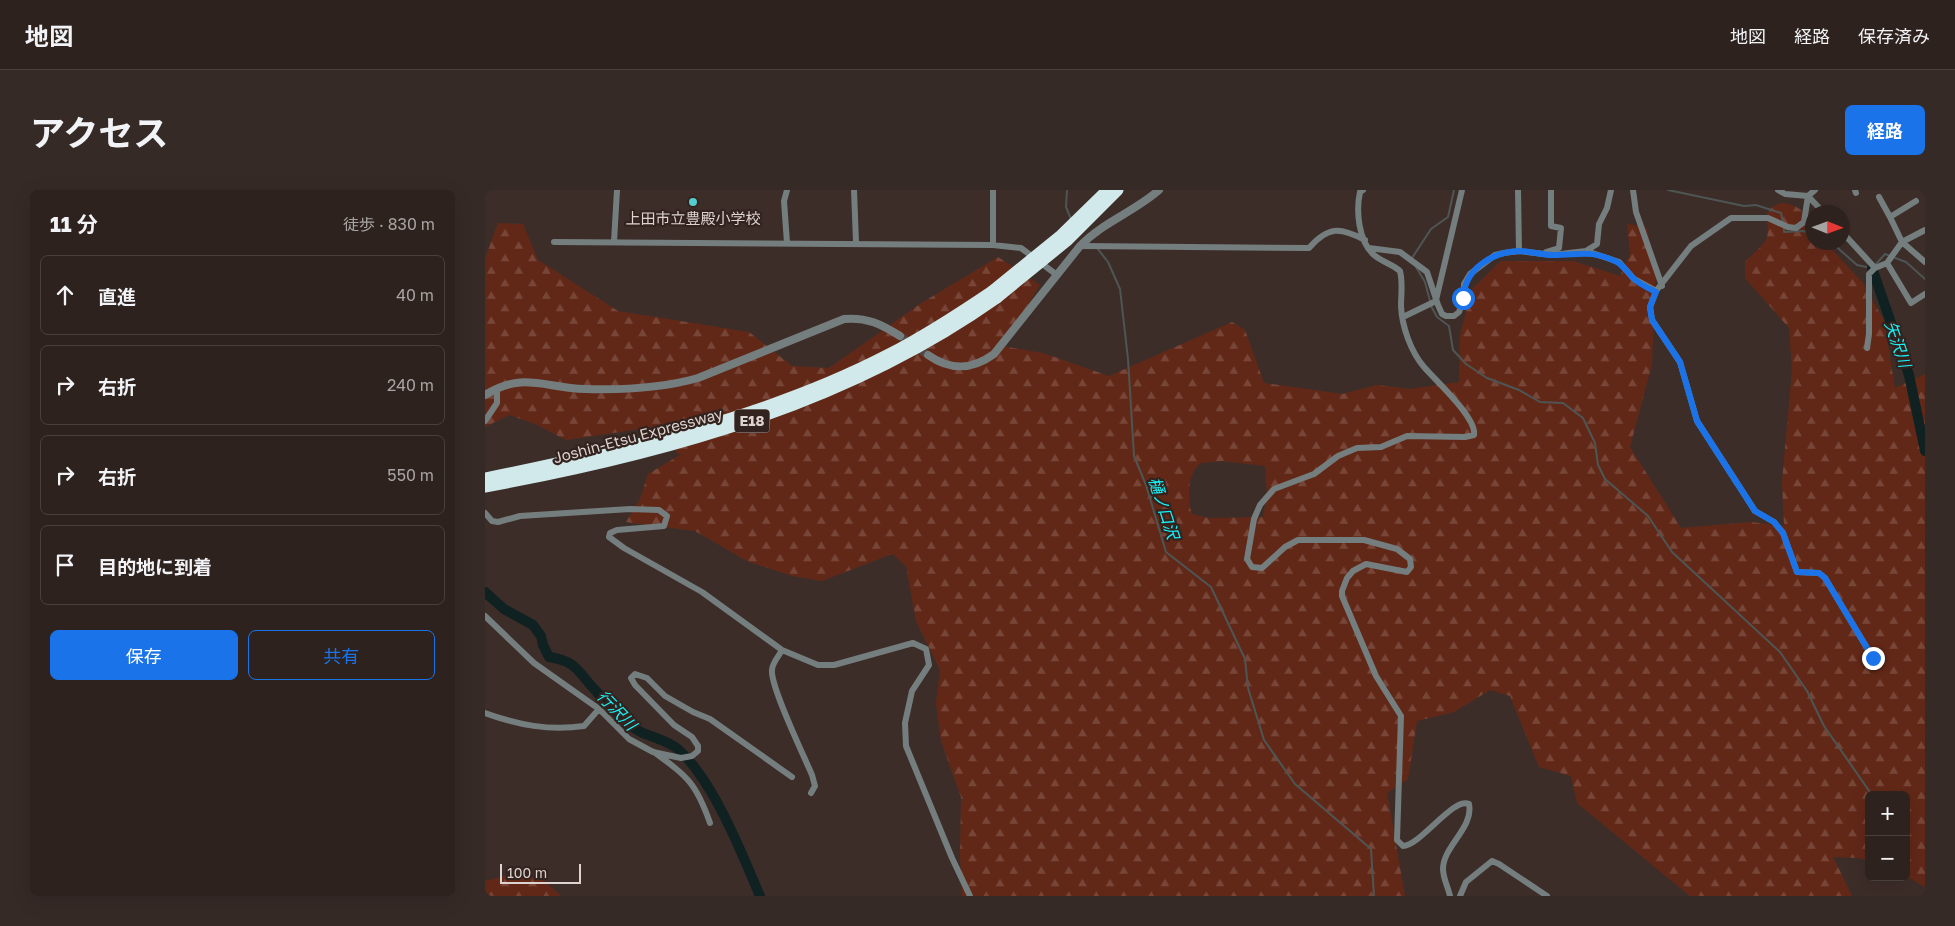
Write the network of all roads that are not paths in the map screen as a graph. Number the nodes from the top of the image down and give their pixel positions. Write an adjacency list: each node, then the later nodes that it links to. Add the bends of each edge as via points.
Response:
1 (617, 190): 25 (street)
2 (787, 190): 28 (street, via 784,201)
3 (855, 190): 26 (street)
4 (993, 190): 29 (street)
5 (1107, 190): 42 (highway, Joshin-Etsu Expressway / E18, bridge)
6 (1118, 190): 42 (highway, Joshin-Etsu Expressway / E18, bridge, via 1067,241)
7 (1159, 190): 30 (street, via 1095,230)
8 (1363, 190): 22 (street, via 1358,209)
9 (1461, 190): 43 (street)
10 (1518, 190): 32 (street)
11 (1551, 190): 34 (street, via 1551,226 1561,228 1561,232 1559,248)
12 (1611, 190): 33 (street, via 1599,224 1597,244)
13 (1633, 190): 39 (street, via 1635,212)
14 (1778, 190): 17 (street)
15 (1815, 190): 17 (street)
16 (1879, 197): 20 (street)
17 (1809, 201): 19 (street); 39 (street, via 1804,222 1795,228 1767,218 1731,218 1691,246)
18 (1916, 201): 20 (street)
19 (1814, 205)
20 (1889, 217): 27 (street)
21 (1925, 230): 27 (street)
22 (1365, 240): 30 (street, via 1336,229 1309,248); 31 (street)
23 (1850, 241): 37 (street)
24 (554, 242): 25 (street)
25 (614, 242): 28 (street)
26 (856, 242): 28 (street); 29 (street)
27 (1902, 242): 35 (street); 36 (street)
28 (787, 243)
29 (993, 245): 38 (street, via 1021,248)
30 (1080, 246): 38 (street)
31 (1369, 248): 43 (street, via 1408,256 1427,272); 44 (street, via 1374,255 1400,271)
32 (1519, 251): 34 (street); 43 (street, via 1495,255 1469,274 1464,284 1461,308 1454,316 1442,314)
33 (1586, 251): 34 (street); 40 (street, via 1619,262 1634,279)
34 (1544, 253)
35 (1925, 262)
36 (1887, 263): 37 (street); 41 (street, via 1911,303)
37 (1875, 268): 46 (street, via 1869,274)
38 (1057, 275): 47 (street, via 1008,339 984,361 957,368)
39 (1661, 286): 40 (street)
40 (1656, 292): 56 (street, via 1650,307 1652,320 1680,362 1697,421 1755,511 1774,522 1783,533 1797,572 1819,573 1825,578)
41 (1925, 294)
42 (994, 295): 51 (highway, Joshin-Etsu Expressway / E18, via 887,355 797,395 634,444); 52 (highway, Joshin-Etsu Expressway / E18, via 907,356 808,401 645,452)
43 (1436, 302): 44 (street)
44 (1403, 317): 64 (street, via 1409,343 1423,366 1470,421 1473,435 1407,436 1381,447 1357,448 1338,456 1314,474 1274,489 1260,505 1254,520 1247,559 1252,567 1262,568 1298,540 1364,540 1397,549 1410,560 1411,567 1404,572 1373,563 1359,566 1347,578 1342,596 1377,676 1401,716 1397,840 1403,846 1409,845 1461,803 1469,804 1468,817 1444,862 1443,876)
45 (900, 336): 48 (street, via 873,320 844,319 676,385 581,389 529,381)
46 (1867, 348)
47 (929, 355)
48 (497, 388): 49 (street); 50 (street, via 497,402)
49 (485, 395)
50 (485, 421)
51 (485, 478)
52 (485, 488)
53 (485, 513): 55 (street, via 498,522 520,516 630,509 664,511 668,519 664,526 617,530 610,532 609,537 702,592)
54 (485, 616): 57 (street, via 534,663)
55 (782, 650): 61 (street, via 771,674 812,774 815,786); 63 (street, via 825,666 913,643 926,649 929,665 912,691 905,723 906,746)
56 (1873, 658)
57 (599, 709): 58 (street, via 584,726 546,729); 59 (street, via 629,739)
58 (485, 713)
59 (653, 752): 60 (street, via 681,758 698,751 698,746 635,685 631,678 633,675 640,674 665,696 710,719); 62 (street, via 692,782)
60 (792, 777)
61 (811, 793)
62 (711, 823)
63 (970, 896)
64 (1450, 896)
65 (1460, 896): 66 (street, via 1466,882 1492,862)
66 (1547, 896)

